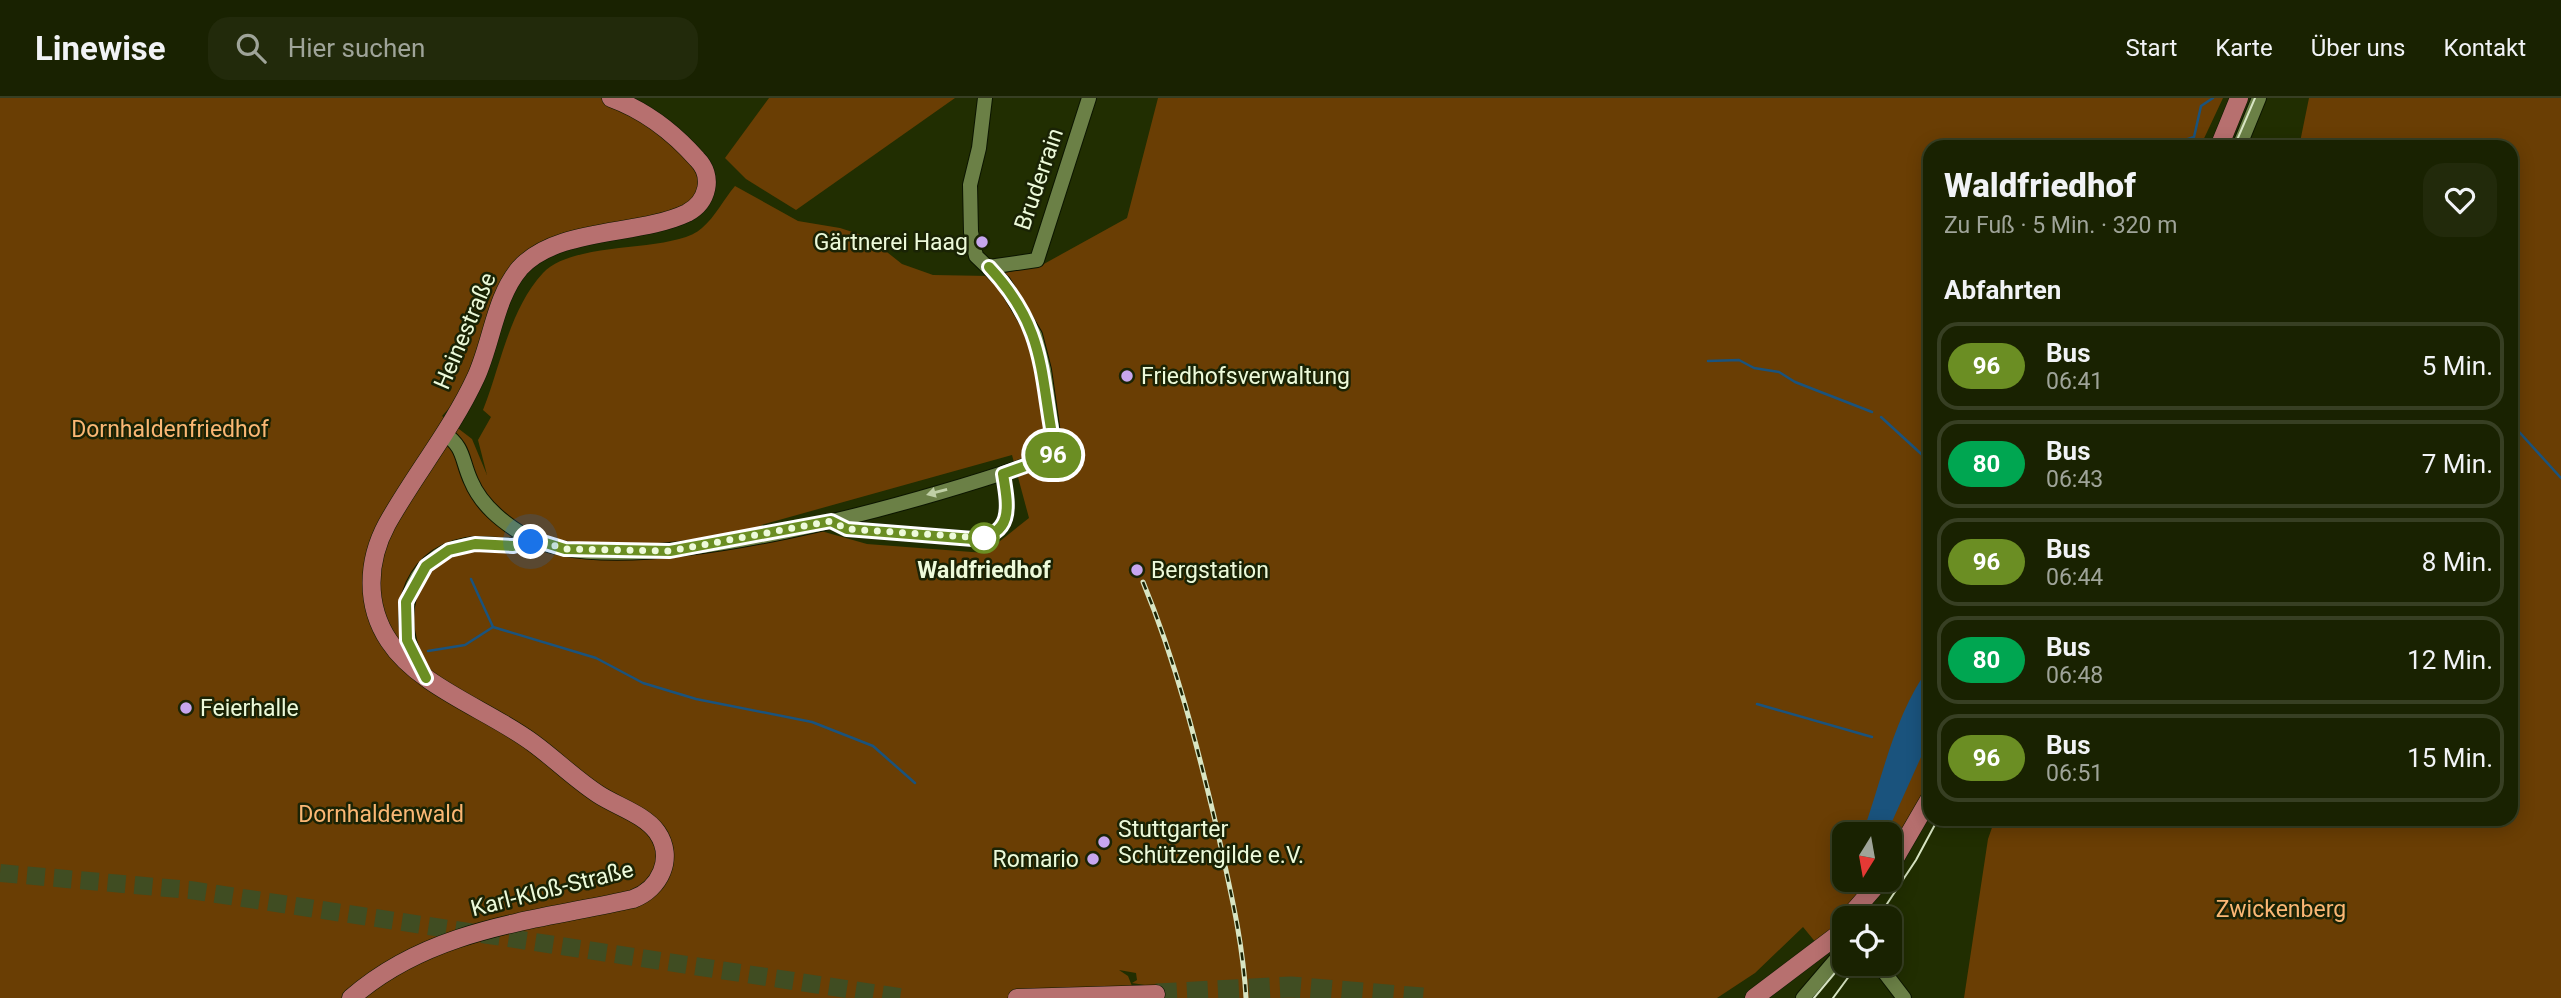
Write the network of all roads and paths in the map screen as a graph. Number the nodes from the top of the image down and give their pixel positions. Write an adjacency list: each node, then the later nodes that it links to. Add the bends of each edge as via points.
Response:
1 (611, 98): 11 (main road, Heinestraße, via 646,114 698,159 706,172 705,194 698,205 680,215 566,243 526,262 508,288 476,376)
2 (985, 98): 10 (street, via 969,208 976,256)
3 (1089, 98): 10 (street, Bruderrain, via 1037,260)
4 (2231, 98): 7 (main road)
5 (2239, 98): 8 (main road)
6 (2259, 98): 9 (street)
7 (2214, 140)
8 (2230, 140)
9 (2231, 140)
10 (989, 267): 12 (street, via 1019,304 1035,335 1056,455)
11 (444, 433): 14 (street, via 460,445 466,470 482,501); 15 (main road, Heinestraße, via 385,528 371,576 373,606 384,634 402,658)
12 (1003, 474): 13 (street, one-way to 13); 13 (street, via 1009,508 1004,522 990,536 973,539 847,529)
13 (831, 521): 14 (street, via 670,551 565,549)
14 (536, 540): 15 (street, via 513,546 457,547 440,554 419,574 406,602 405,629 411,653)
15 (426, 678): 29 (main road, Karl-Kloß-Straße, via 497,719 595,792 649,823 663,844 664,866 654,886 640,897 529,918 436,947 383,972)
16 (1923, 809): 18 (main road)
17 (1923, 824): 19 (main road)
18 (1902, 846)
19 (1902, 858)
20 (1870, 892): 22 (main road)
21 (1879, 892): 23 (main road)
22 (1858, 906)
23 (1868, 906)
24 (1832, 949): 31 (main road)
25 (1832, 953): 32 (street)
26 (1887, 976): 33 (street)
27 (1149, 995): 28 (main road)
28 (1093, 997): 30 (main road)
29 (351, 998)
30 (1017, 998)
31 (1754, 998)
32 (1802, 998)
33 (1904, 998)

